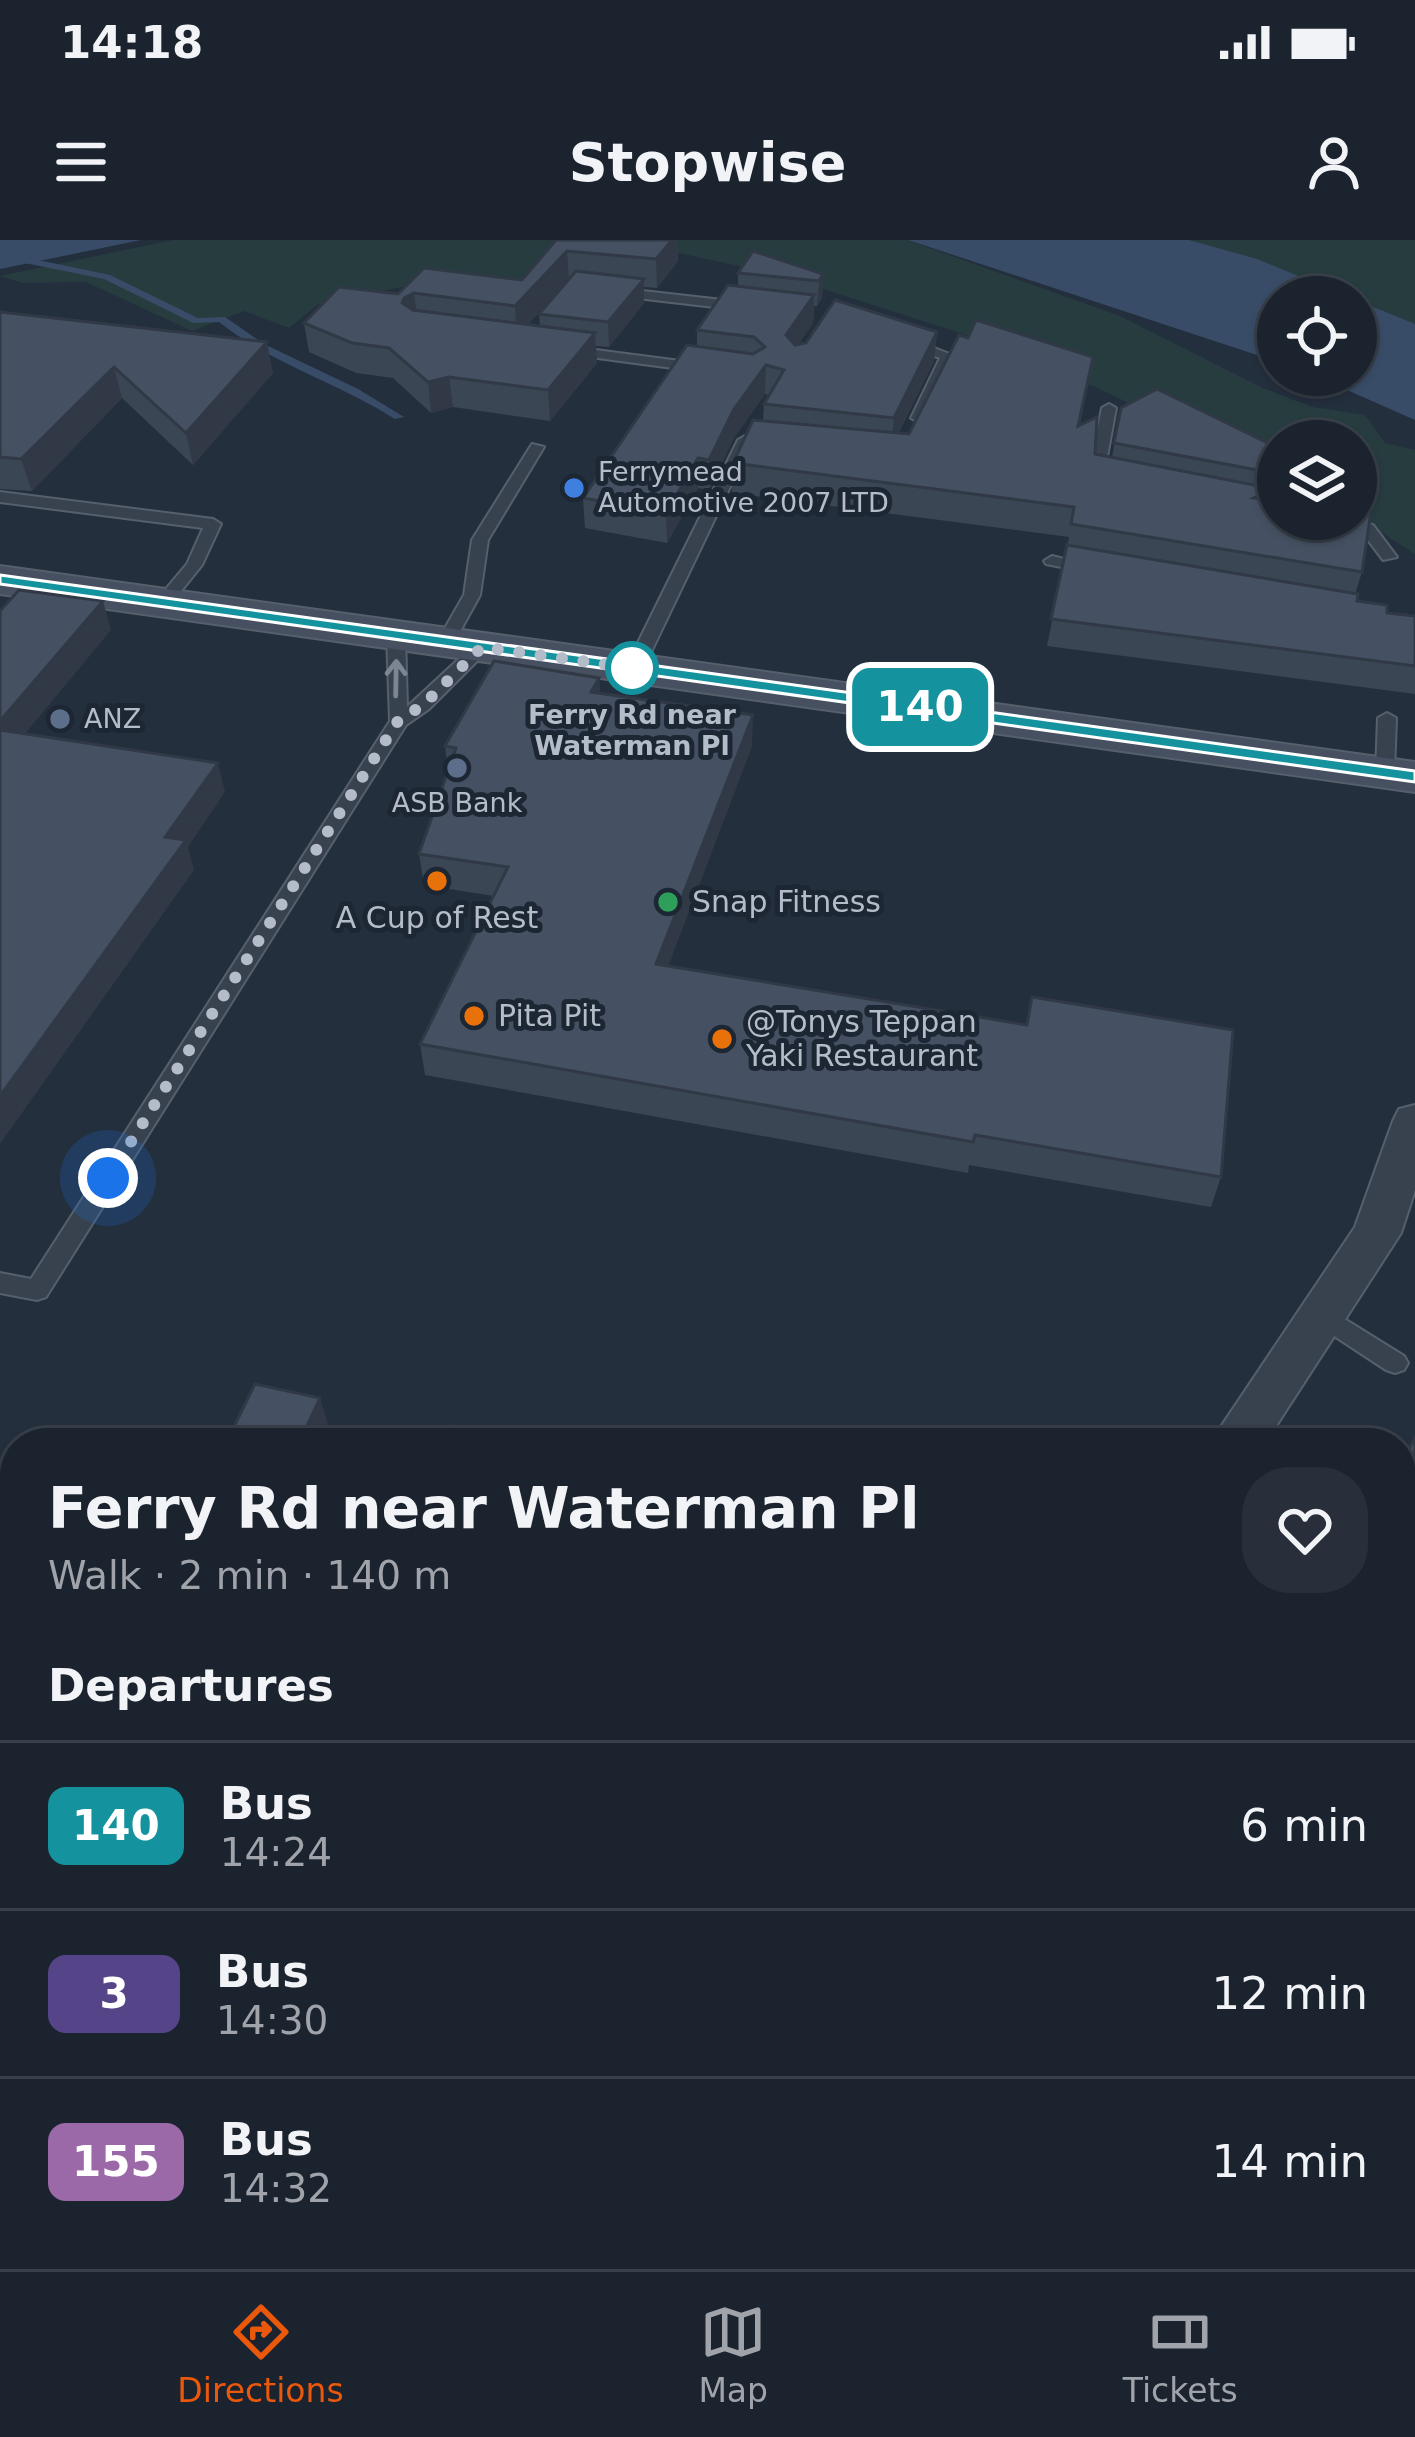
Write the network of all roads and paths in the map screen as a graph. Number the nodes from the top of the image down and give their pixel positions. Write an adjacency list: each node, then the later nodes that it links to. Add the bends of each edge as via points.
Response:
1 (596, 290): 2 (lane)
2 (760, 308)
3 (889, 336): 8 (lane, via 948,356)
4 (545, 348): 5 (lane)
5 (730, 371)
6 (1109, 408): 12 (lane, via 1096,476)
7 (758, 420): 9 (lane)
8 (909, 437)
9 (745, 440): 10 (lane); 22 (lane)
10 (767, 442)
11 (537, 447): 21 (lane, via 480,540)
12 (1119, 481)
13 (0, 496): 19 (lane, via 213,524 194,565)
14 (1376, 540): 15 (lane)
15 (1389, 557)
16 (1052, 561): 17 (lane)
17 (1120, 572)
18 (12, 590): 19 (main road)
19 (163, 602): 20 (main road)
20 (396, 635): 21 (main road); 24 (lane, one-way to 20)
21 (464, 645): 22 (main road); 24 (lane, via 423,705)
22 (634, 669): 25 (main road)
23 (1387, 718): 25 (lane)
24 (398, 721): 28 (lane, via 37,1291)
25 (1400, 774)
26 (1415, 1121): 27 (street)
27 (1407, 1181): 29 (street)
28 (0, 1283)
29 (1322, 1315): 30 (lane); 31 (street)
30 (1395, 1363)
31 (1246, 1428)

